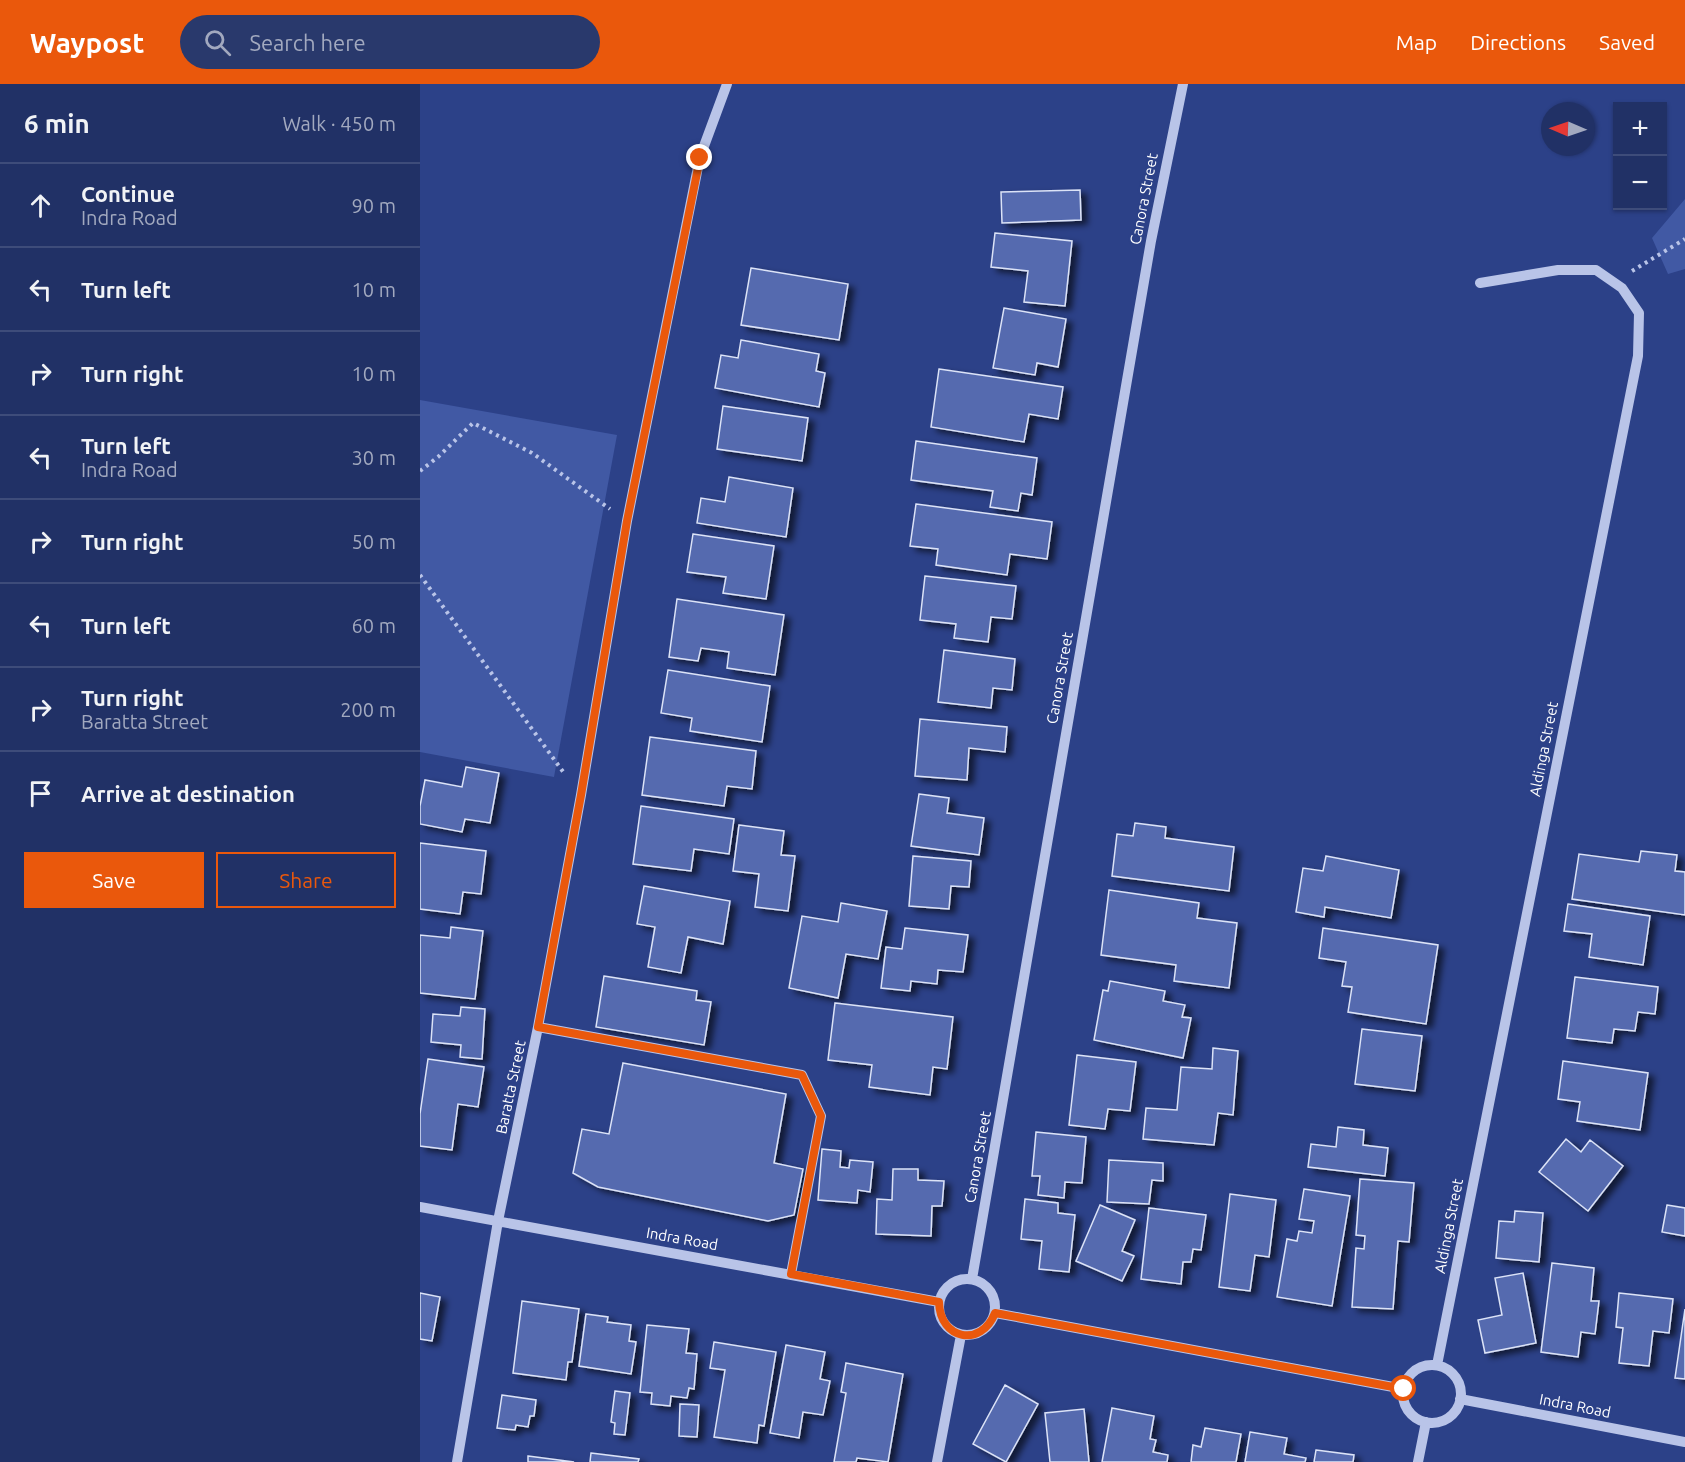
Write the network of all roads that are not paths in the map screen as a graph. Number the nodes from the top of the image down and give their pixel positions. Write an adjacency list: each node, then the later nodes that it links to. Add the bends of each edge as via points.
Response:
1 (727, 84): 4 (street, Baratta Street, via 700,158 627,521)
2 (1183, 84): 8 (street, Canora Street, via 1147,265)
3 (1480, 283): 12 (street, Aldinga Street, via 1558,270 1596,270 1622,288 1639,313 1638,356)
4 (538, 1027): 6 (street, Baratta Street); 7 (street, via 802,1075 821,1116)
5 (420, 1207): 6 (street, Indra Road)
6 (498, 1221): 7 (street, Indra Road); 17 (street, Baratta Street)
7 (791, 1274): 9 (street, Indra Road)
8 (972, 1279): 9 (street, via 954,1281); 10 (street, via 988,1287 996,1304)
9 (939, 1302): 11 (street, via 946,1327)
10 (995, 1313): 11 (street, via 992,1322 979,1334); 13 (street)
11 (961, 1335): 18 (street)
12 (1437, 1365): 13 (street, via 1412,1373); 14 (street, via 1453,1374 1461,1390)
13 (1404, 1389): 15 (street, via 1411,1413)
14 (1460, 1399): 15 (street, via 1451,1415); 16 (street, Indra Road)
15 (1426, 1422): 19 (street)
16 (1685, 1442)
17 (457, 1462)
18 (937, 1462)
19 (1419, 1462)

